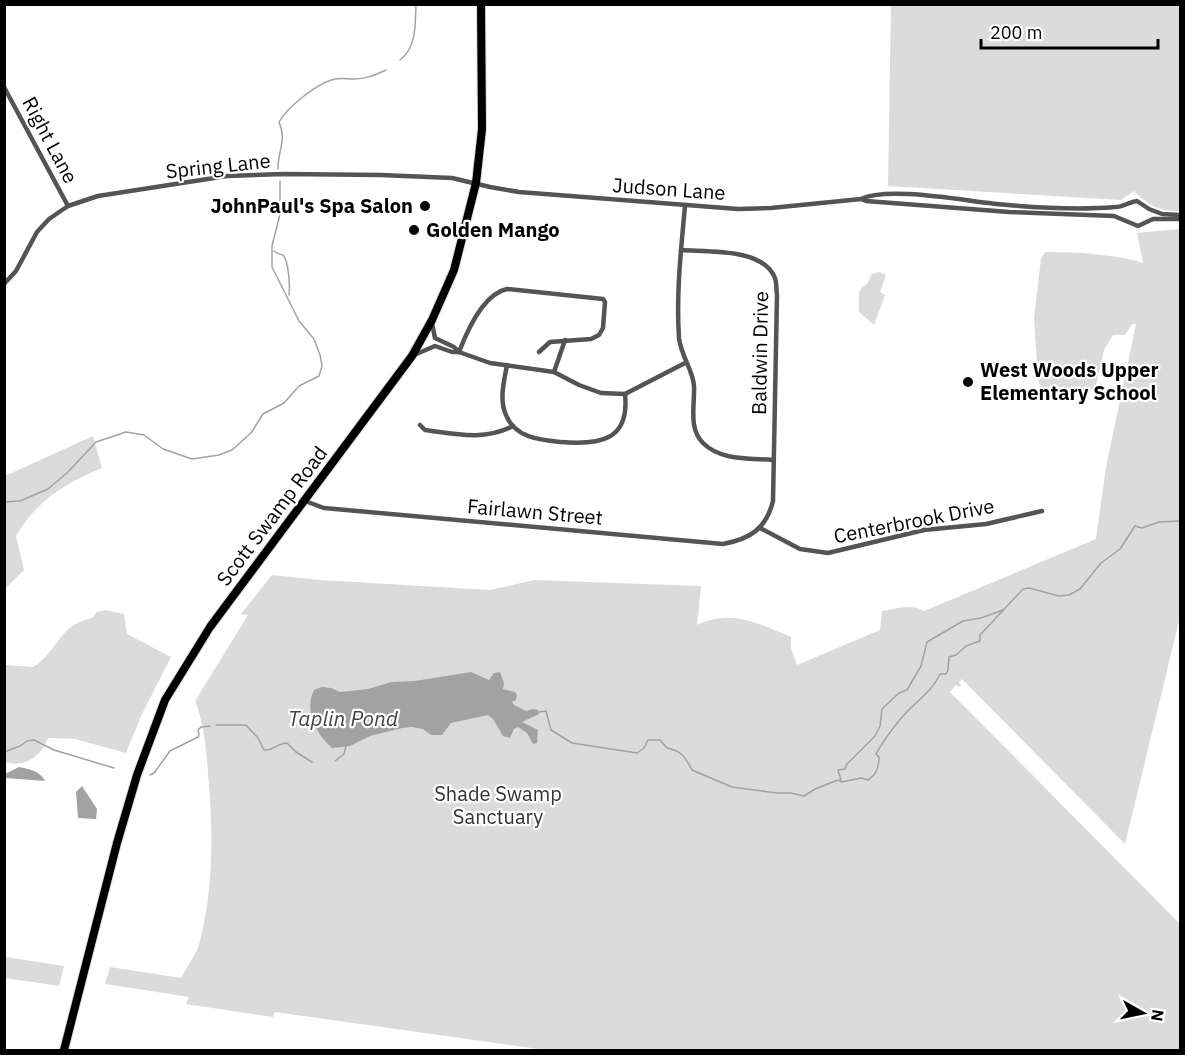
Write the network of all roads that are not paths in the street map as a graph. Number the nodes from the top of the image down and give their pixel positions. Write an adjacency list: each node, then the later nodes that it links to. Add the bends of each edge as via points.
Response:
1 (481, 4): 3 (highway, Scott Swamp Road, via 482,129)
2 (4, 87): 5 (street, Right Lane)
3 (476, 183): 5 (street, Spring Lane, via 381,175 227,176 98,196); 6 (street, Judson Lane, via 519,192); 12 (highway, Scott Swamp Road, via 454,270)
4 (861, 199): 6 (street, Judson Lane, via 753,209); 7 (street, Judson Lane, via 905,195 1039,207 1115,207 1137,201); 9 (street, Judson Lane, via 1009,212 1114,216 1138,226)
5 (68, 206): 11 (street, Spring Lane, via 37,232 16,271)
6 (685, 206): 10 (street)
7 (1149, 209): 8 (street, Judson Lane); 9 (street)
8 (1180, 217): 9 (street, Judson Lane)
9 (1148, 221)
10 (681, 250): 17 (street, via 679,341); 23 (street, Baldwin Drive, via 743,254 761,261 774,275 777,295)
11 (4, 284)
12 (432, 320): 14 (street, via 435,338); 16 (highway, Scott Swamp Road)
13 (565, 340): 14 (street, via 599,335 603,328 603,299 507,289 495,292 484,305); 15 (street, via 550,342); 19 (street)
14 (459, 352): 16 (street, via 435,346); 18 (street)
15 (539, 352)
16 (412, 356): 24 (highway, Scott Swamp Road)
17 (685, 363): 20 (street); 23 (street, via 693,380 693,423 701,441 724,455)
18 (507, 365): 19 (street); 22 (street, via 503,403)
19 (554, 372): 20 (street, via 601,393)
20 (625, 394): 22 (street, via 623,420 614,433 600,442 539,440)
21 (420, 425): 22 (street, via 425,430 478,436 494,435)
22 (513, 426)
23 (773, 460): 26 (street, Baldwin Drive, via 773,501)
24 (304, 501): 26 (street, Fairlawn Street, via 324,508 723,544 741,541); 27 (highway, Scott Swamp Road, via 210,627 165,700 137,775)
25 (1042, 511): 26 (street, Centerbrook Drive, via 986,524 924,530 828,553 800,549)
26 (760, 528)
27 (64, 1050)

